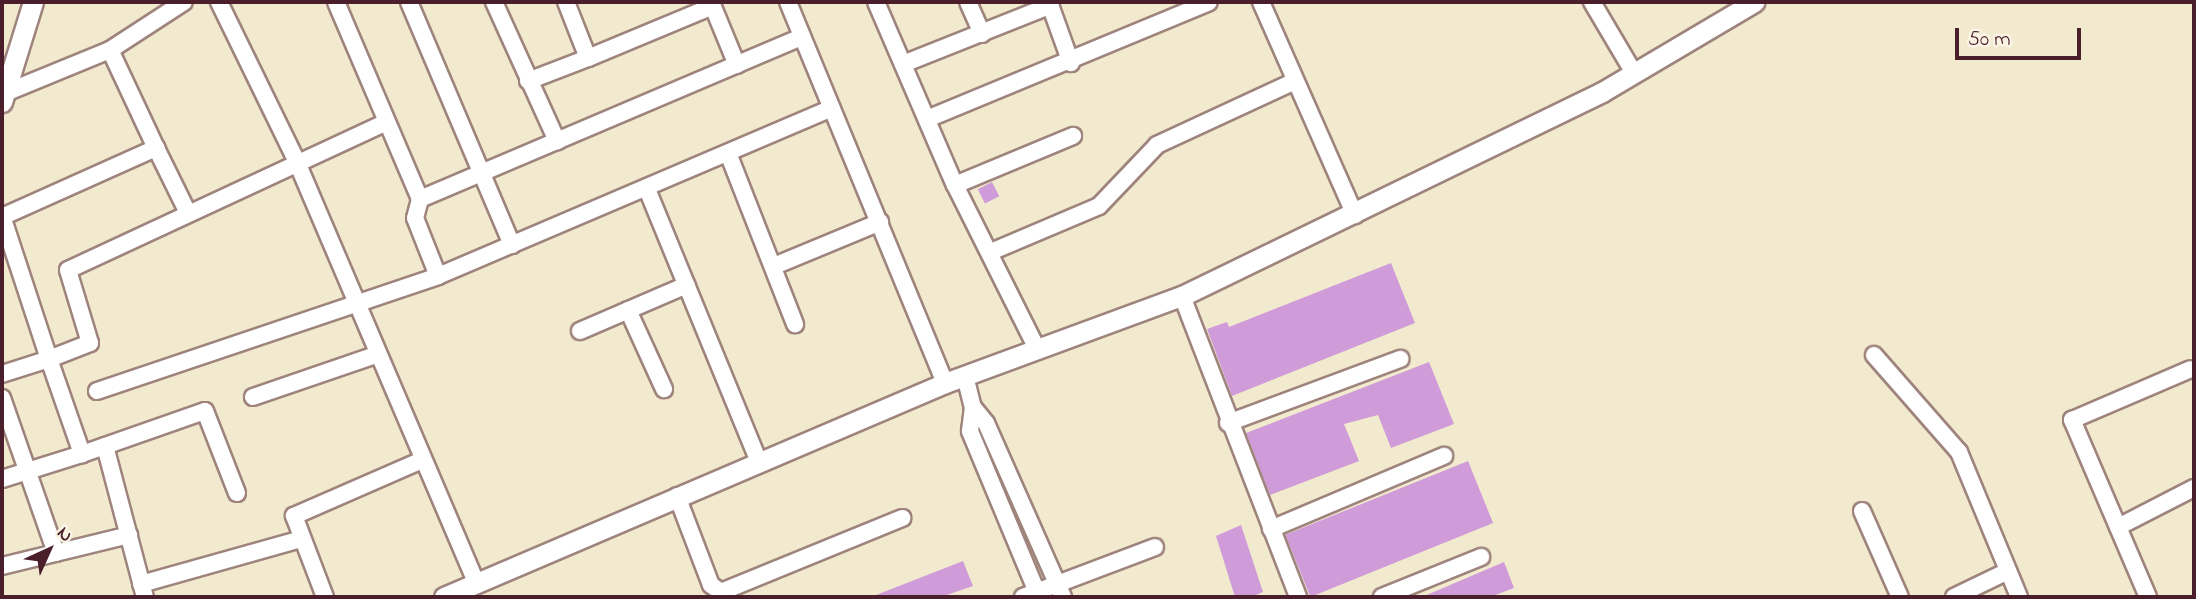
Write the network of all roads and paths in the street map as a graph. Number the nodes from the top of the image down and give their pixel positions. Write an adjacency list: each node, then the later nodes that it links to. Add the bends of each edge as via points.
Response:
1 (33, 2): 27 (street)
2 (184, 2): 19 (street)
3 (219, 2): 35 (street)
4 (336, 2): 30 (street)
5 (409, 2): 36 (street)
6 (494, 2): 25 (street)
7 (788, 2): 18 (street)
8 (876, 2): 22 (street)
9 (968, 2): 17 (street)
10 (1209, 2): 21 (street)
11 (1261, 2): 26 (street)
12 (1592, 2): 24 (street)
13 (1754, 2): 24 (street)
14 (1050, 3): 17 (street); 21 (street)
15 (573, 4): 20 (street)
16 (712, 4): 20 (street); 23 (street)
17 (982, 34): 22 (street)
18 (802, 37): 23 (street); 28 (street)
19 (110, 50): 27 (street); 33 (street)
20 (588, 58): 25 (street)
21 (1071, 63): 29 (street)
22 (903, 64): 29 (street)
23 (737, 65): 32 (street)
24 (1634, 73): 41 (street)
25 (528, 81): 32 (street)
26 (1295, 81): 41 (street); 45 (street, via 1157,145 1099,206)
27 (3, 98)
28 (832, 108): 34 (street); 43 (street)
29 (927, 119): 37 (street)
30 (385, 123): 35 (street); 39 (street)
31 (1073, 136): 37 (street)
32 (557, 141): 36 (street)
33 (156, 148): 40 (street); 42 (street)
34 (728, 153): 38 (street); 46 (street)
35 (296, 160): 40 (street); 50 (street)
36 (484, 172): 39 (street); 44 (street)
37 (955, 186): 45 (street)
38 (647, 189): 44 (street); 48 (street)
39 (420, 200): 47 (street, via 415,218)
40 (188, 213): 57 (street, via 68,270 90,343)
41 (1355, 215): 49 (street)
42 (3, 216): 57 (street)
43 (880, 222): 46 (street); 62 (street)
44 (512, 245): 47 (street)
45 (993, 251): 54 (street)
46 (774, 266): 52 (street)
47 (438, 276): 50 (street)
48 (687, 285): 51 (street); 73 (street)
49 (1182, 296): 54 (street); 68 (street)
50 (355, 308): 55 (street); 64 (street, via 294,323)
51 (628, 310): 53 (street); 63 (street)
52 (796, 324)
53 (580, 331)
54 (1037, 349): 61 (street)
55 (376, 355): 65 (street); 72 (street)
56 (1874, 355): 89 (street, via 1959,452)
57 (49, 359): 60 (street); 70 (street)
58 (1400, 359): 68 (street)
59 (2191, 369): 81 (street, via 2072,421)
60 (2, 374)
61 (965, 376): 62 (street); 67 (street)
62 (945, 383): 73 (street)
63 (664, 389)
64 (97, 391)
65 (253, 397)
66 (2, 398): 74 (street)
67 (973, 407): 90 (street, via 986,423); 93 (street, via 970,431)
68 (1228, 423): 82 (street)
69 (105, 446): 70 (street); 77 (street, via 205,411); 83 (street)
70 (82, 454): 74 (street)
71 (1444, 456): 82 (street)
72 (422, 460): 84 (street, via 297,514); 91 (street)
73 (758, 460): 78 (street)
74 (26, 472): 75 (street); 86 (street)
75 (2, 480)
76 (2194, 488): 81 (street)
77 (237, 493)
78 (677, 496): 80 (street, via 711,584 721,592); 91 (street)
79 (1862, 511): 99 (street)
80 (902, 518)
81 (2118, 527): 102 (street)
82 (1271, 529): 97 (street)
83 (129, 535): 86 (street); 92 (street)
84 (301, 539): 92 (street); 94 (street)
85 (1155, 547): 90 (street)
86 (56, 553): 88 (street)
87 (1480, 557): 98 (street)
88 (2, 566)
89 (2008, 571): 100 (street); 101 (street)
90 (1055, 580): 93 (street); 96 (street)
91 (477, 584): 95 (street)
92 (143, 591)
93 (1033, 595)
94 (325, 597)
95 (443, 597)
96 (1063, 597)
97 (1298, 597)
98 (1382, 597)
99 (1900, 597)
100 (1954, 597)
101 (2019, 597)
102 (2148, 597)

